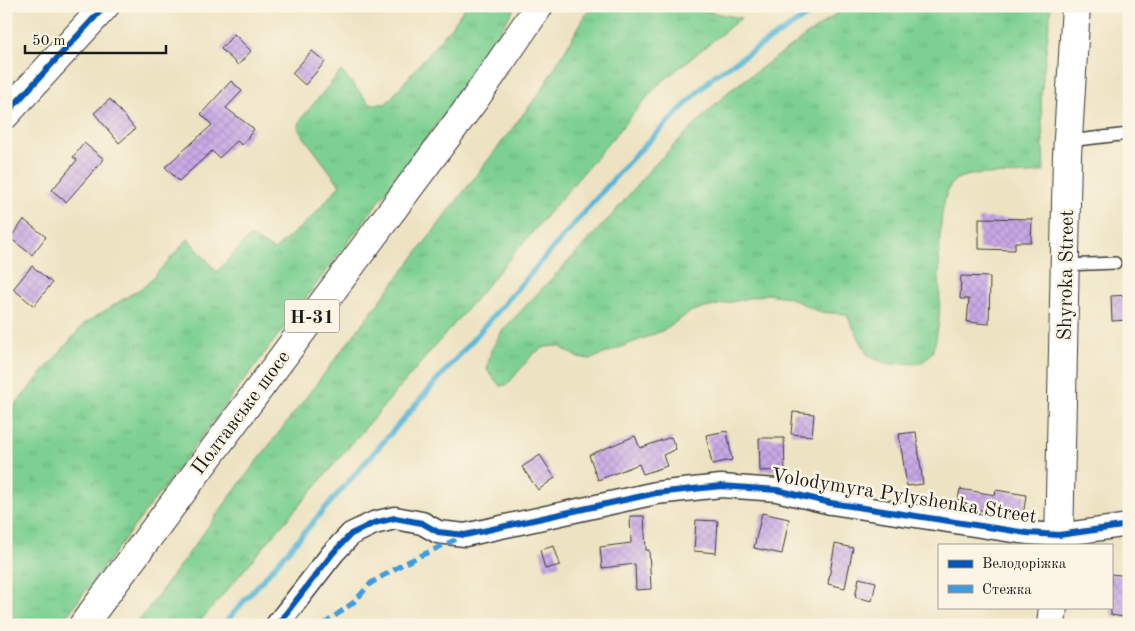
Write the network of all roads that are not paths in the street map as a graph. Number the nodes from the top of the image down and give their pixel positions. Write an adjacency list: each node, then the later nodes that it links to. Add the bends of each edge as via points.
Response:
1 (104, 6): 4 (main road)
2 (539, 6): 12 (main road, Полтавське шосе / Н-31, via 475,99)
3 (1076, 6): 6 (main road, Shyroka Street)
4 (6, 114)
5 (1129, 134): 6 (lane)
6 (1068, 141): 8 (main road, Shyroka Street)
7 (1115, 263): 8 (lane)
8 (1065, 265): 10 (main road, Shyroka Street)
9 (1129, 525): 10 (street, Volodymyra Pylyshenka Street)
10 (1059, 540): 13 (street, Volodymyra Pylyshenka Street, via 831,503 777,490 721,486 656,493 465,535 438,532 422,523 395,518 351,534)
11 (1053, 608): 14 (main road)
12 (83, 625)
13 (277, 625)
14 (1051, 625)

